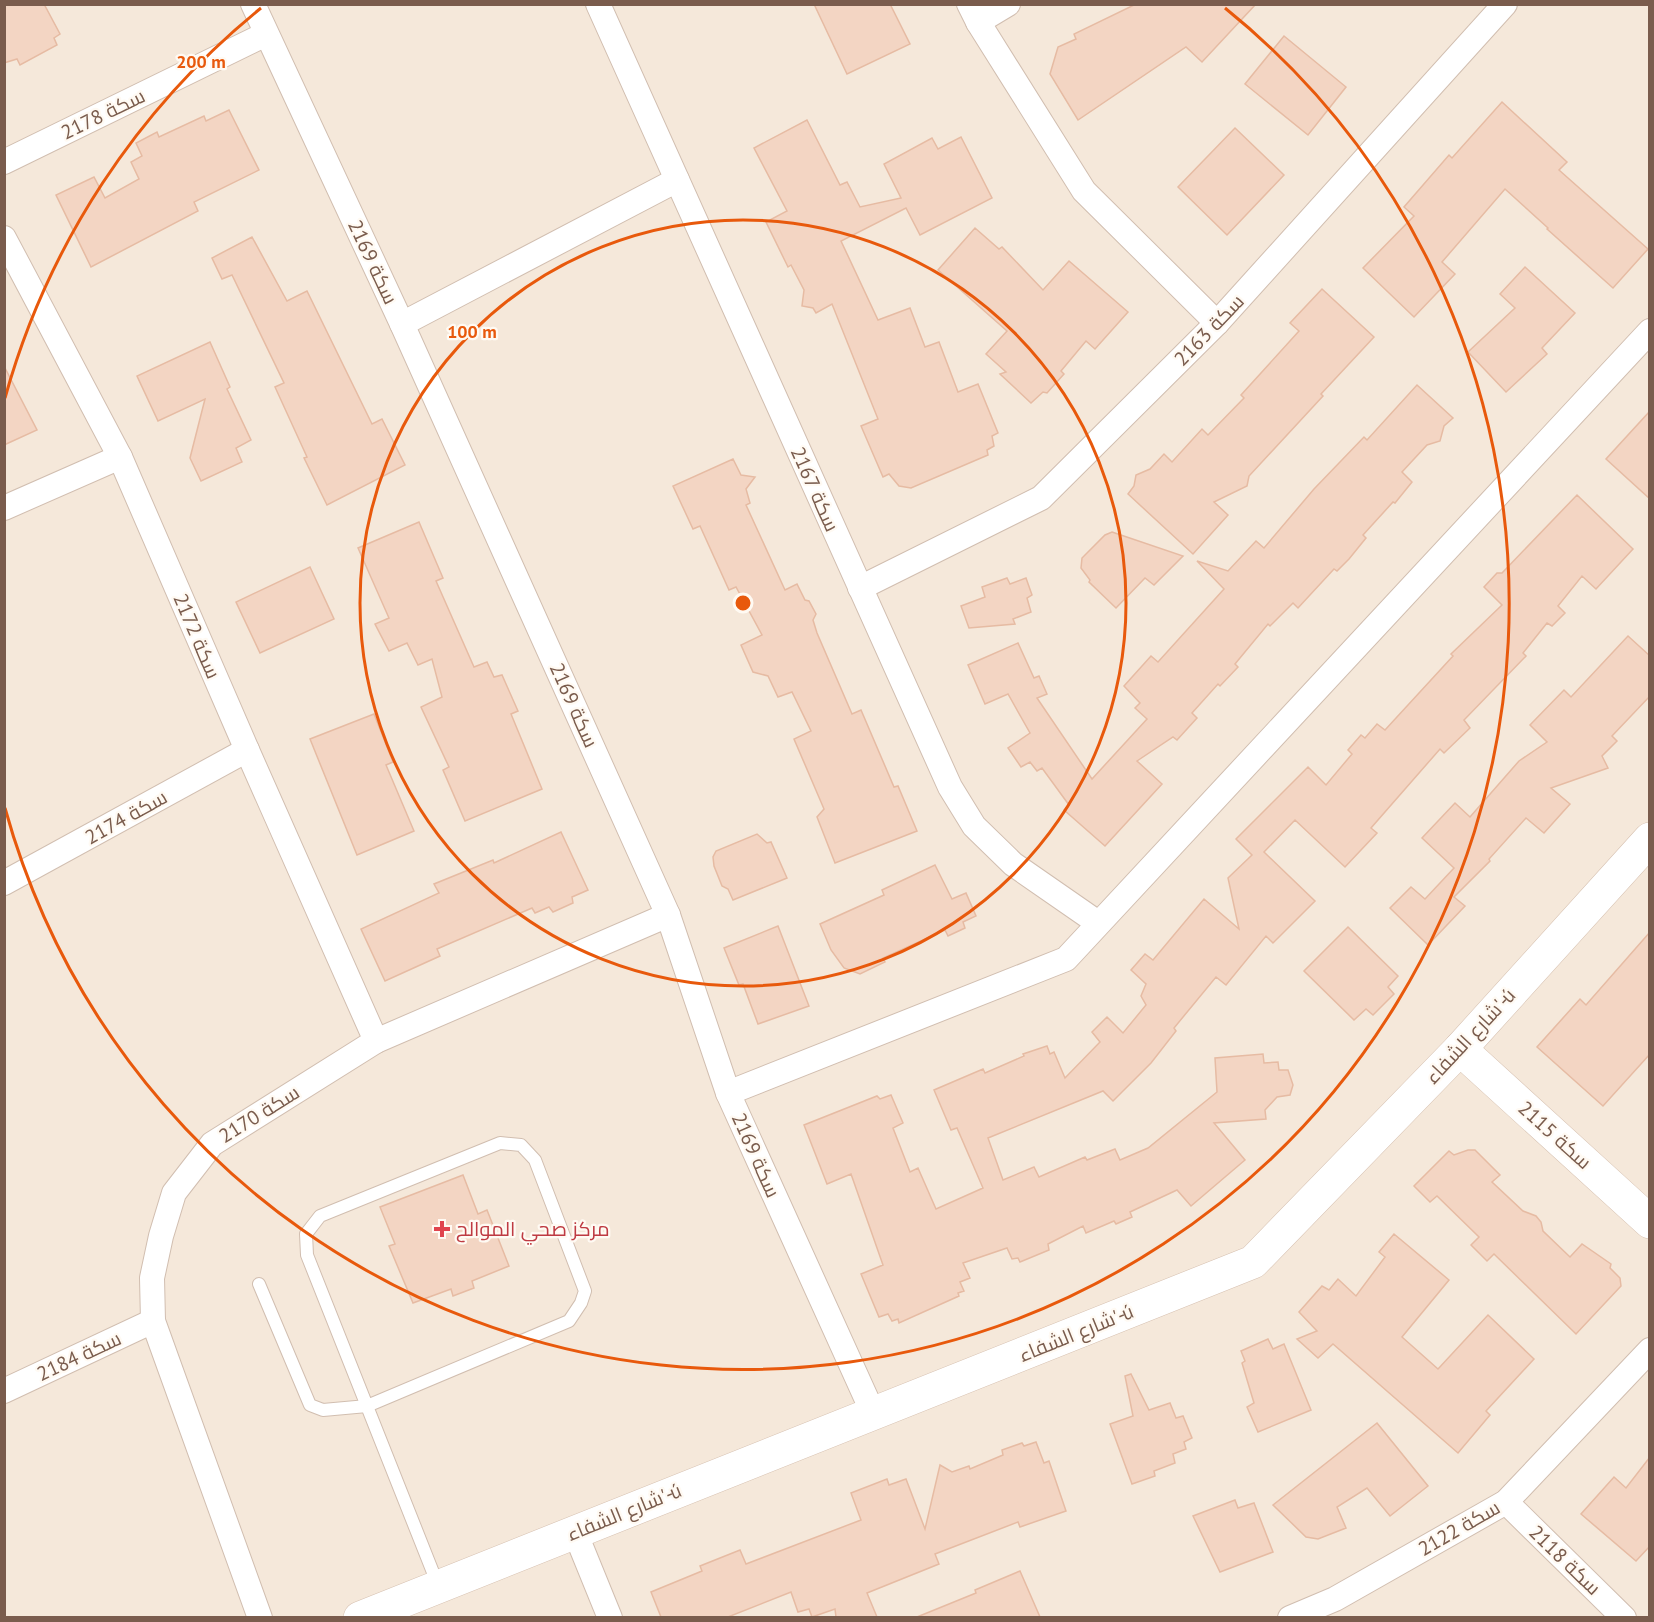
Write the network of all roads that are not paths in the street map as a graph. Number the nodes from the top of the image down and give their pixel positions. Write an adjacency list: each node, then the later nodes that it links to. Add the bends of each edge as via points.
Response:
1 (253, 4): 6 (street, سكة 2169)
2 (597, 4): 8 (street, سكة 2167)
3 (1008, 4): 5 (street)
4 (1505, 4): 10 (street, سكة 2163)
5 (974, 13): 10 (street, via 1084,191)
6 (266, 34): 7 (street, سكة 2178); 11 (street, سكة 2169)
7 (4, 162)
8 (676, 180): 11 (street); 15 (street, سكة 2167)
9 (4, 238): 13 (street, سكة 2172)
10 (1216, 323): 15 (street, سكة 2163, via 1041,498)
11 (402, 324): 19 (street, سكة 2169)
12 (1650, 331): 20 (street)
13 (120, 457): 14 (street); 16 (street, سكة 2172)
14 (4, 508)
15 (860, 588): 20 (street, سكة 2167, via 950,787 974,825 1013,864)
16 (247, 750): 18 (street, سكة 2174); 21 (street, سكة 2172)
17 (1650, 839): 22 (street, شارع الشفاء'-ú)
18 (4, 883)
19 (668, 915): 21 (street, سكة 2170); 23 (street, سكة 2169)
20 (1098, 923): 23 (street, via 1066,959)
21 (376, 1041): 26 (street, سكة 2170, via 212,1144 174,1193 152,1278)
22 (1460, 1049): 24 (street, سكة 2115); 30 (street, شارع الشفاء'-ú, via 1253,1262)
23 (728, 1093): 30 (street, سكة 2169)
24 (1650, 1222)
25 (259, 1284): 29 (lane, via 310,1405 323,1410)
26 (153, 1321): 28 (street, سكة 2184); 35 (street, سكة 2170)
27 (1650, 1350): 31 (street, سكة 2122)
28 (4, 1391)
29 (367, 1406): 29 (lane, via 307,1255 306,1234 320,1216 500,1143 521,1145 535,1160 585,1291 581,1303 569,1321); 33 (lane)
30 (873, 1413): 32 (street, شارع الشفاء'-ú)
31 (1506, 1502): 34 (street, سكة 2122); 39 (street, سكة 2118)
32 (575, 1532): 33 (street, شارع الشفاء'-ú); 37 (street)
33 (439, 1586): 36 (street, شارع الشفاء'-ú)
34 (1338, 1608): 38 (street, سكة 2122)
35 (260, 1617)
36 (360, 1617)
37 (610, 1617)
38 (1290, 1617)
39 (1624, 1617)

